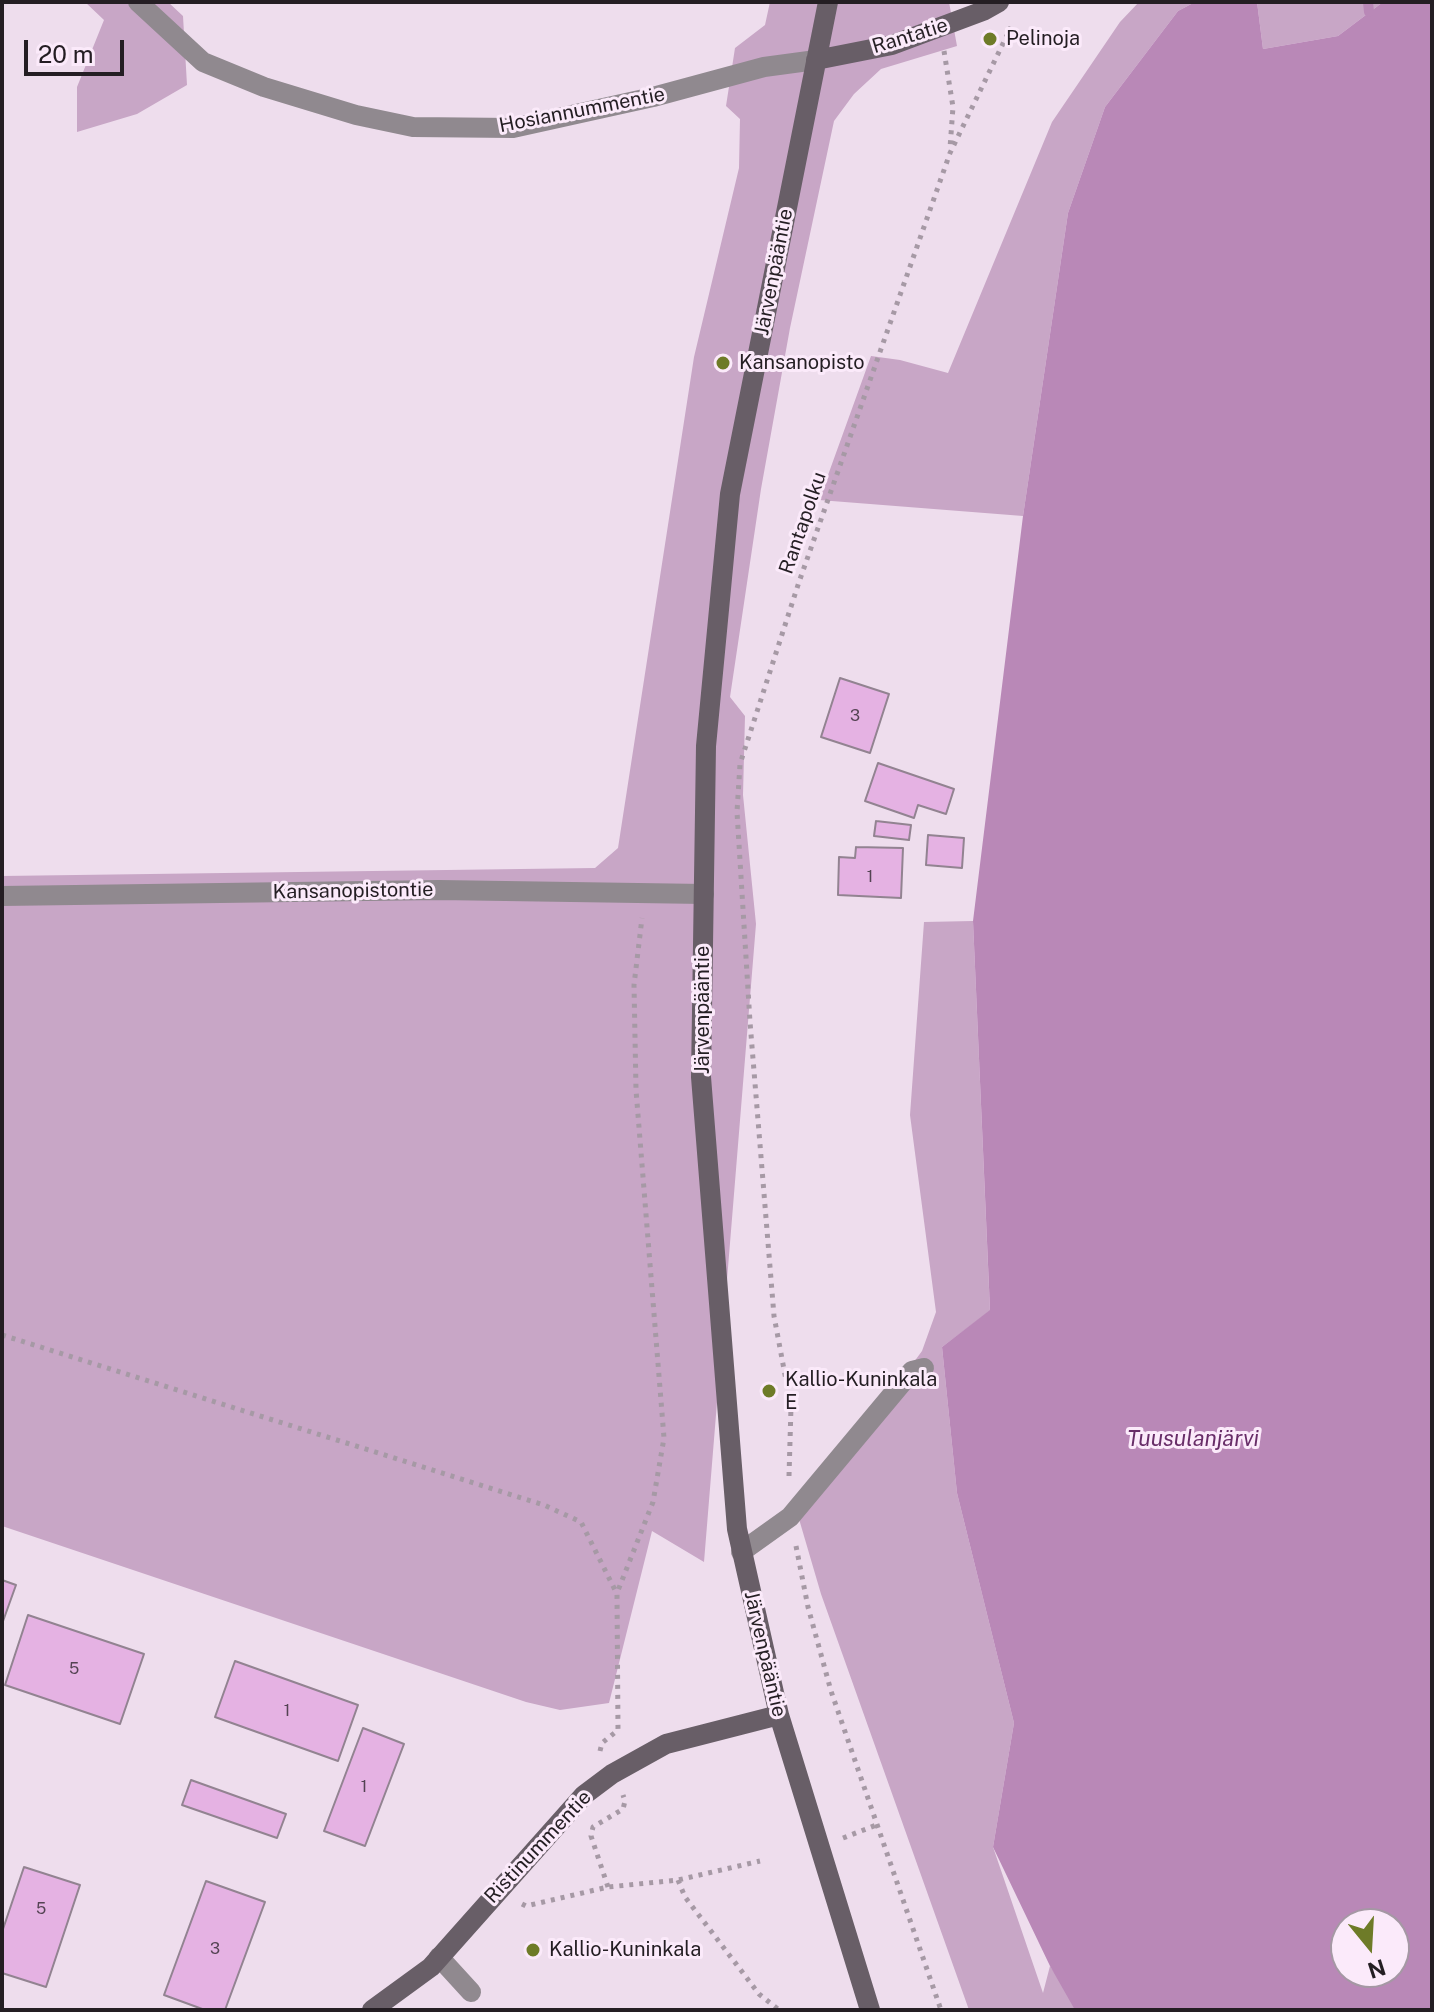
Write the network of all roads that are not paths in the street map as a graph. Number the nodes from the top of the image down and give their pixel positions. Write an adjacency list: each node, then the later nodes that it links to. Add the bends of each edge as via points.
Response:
1 (138, 2): 4 (street, Hosiannummentie, via 203,62 264,87 413,127 513,128 764,67)
2 (828, 2): 4 (main road, Järvenpääntie)
3 (1008, 8): 4 (main road, Rantatie, via 983,11 892,45)
4 (816, 60): 5 (main road, Järvenpääntie, via 730,494 706,746)
5 (704, 894): 6 (street, Kansanopistontie, via 439,890); 8 (main road, Järvenpääntie, via 701,1077)
6 (2, 896)
7 (924, 1368): 8 (street, via 912,1371 790,1517)
8 (741, 1552): 9 (main road, Järvenpääntie)
9 (779, 1715): 10 (main road, Ristinummentie, via 666,1744 612,1774 584,1795); 13 (main road, Järvenpääntie)
10 (439, 1957): 11 (street); 12 (main road, Ristinummentie)
11 (471, 1992)
12 (372, 2010)
13 (870, 2010)

